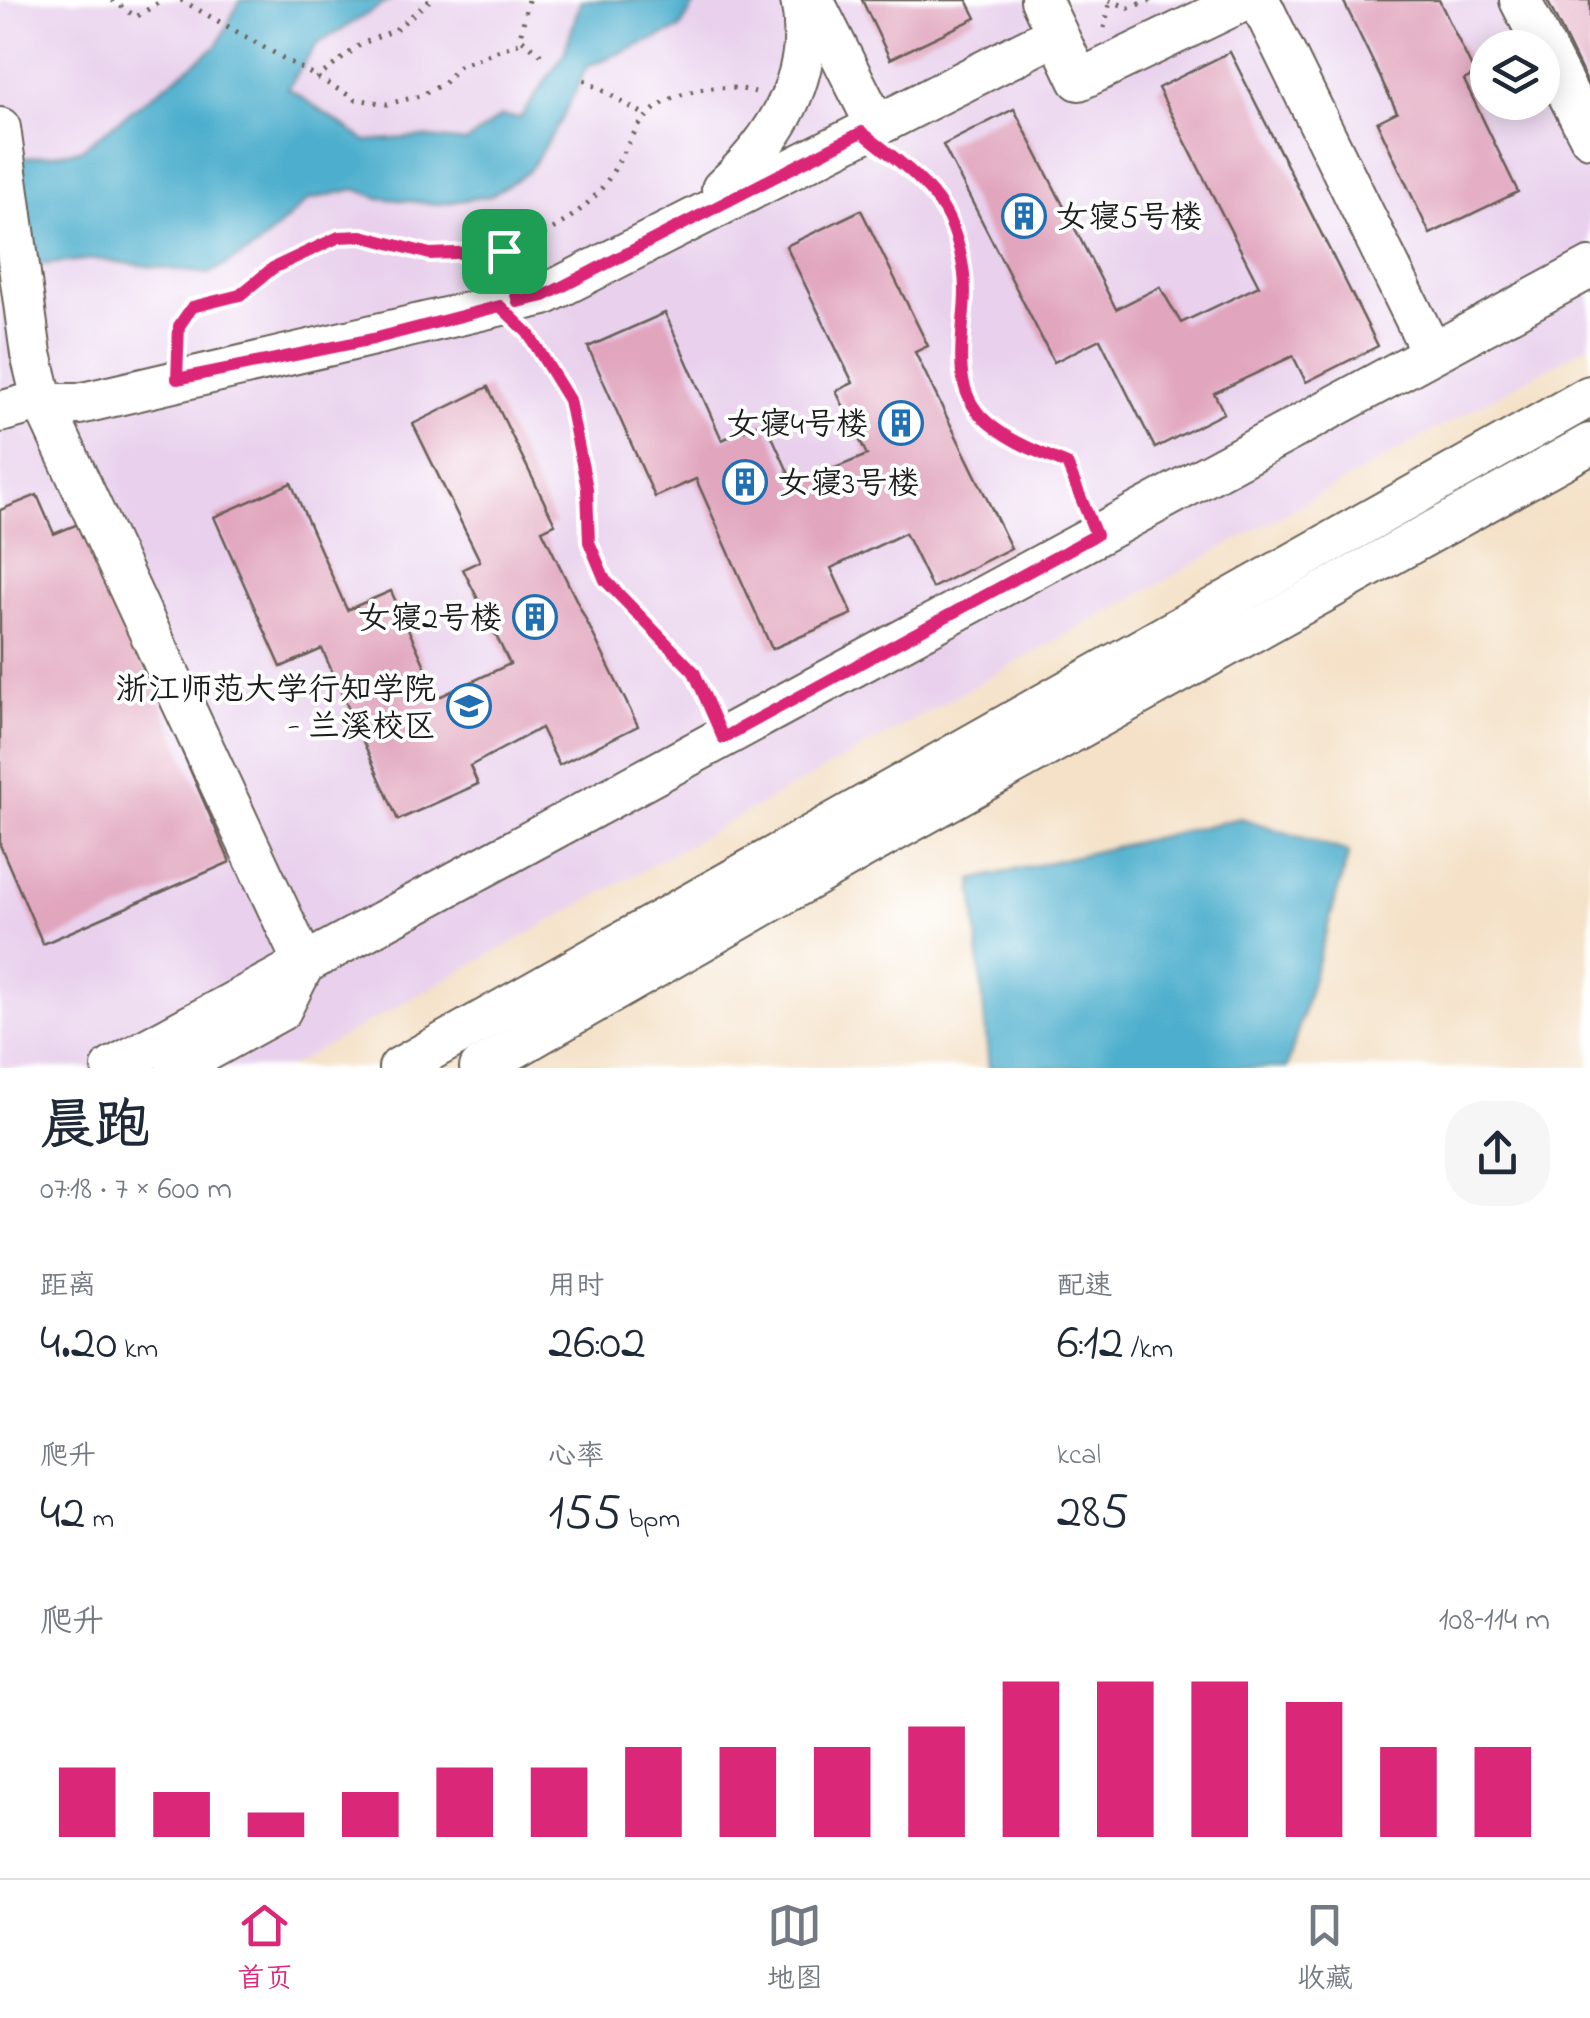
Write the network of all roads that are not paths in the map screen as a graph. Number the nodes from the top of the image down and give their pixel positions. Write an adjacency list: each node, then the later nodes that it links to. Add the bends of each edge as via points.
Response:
1 (801, 0): 10 (street, via 806,24 789,109 756,158)
2 (813, 0): 7 (street)
3 (1244, 0): 6 (street, via 1080,80)
4 (1259, 0): 12 (street)
5 (1520, 0): 8 (street)
6 (1049, 17): 7 (street)
7 (868, 129): 10 (street)
8 (1590, 138)
9 (2, 142): 14 (street, via 31,354)
10 (684, 223): 14 (street, via 544,296 79,404)
11 (1590, 268): 12 (street)
12 (1432, 353): 17 (street)
13 (1590, 396): 20 (street)
14 (44, 403): 15 (street); 17 (street)
15 (0, 412)
16 (1590, 444): 21 (street)
17 (304, 964): 18 (street); 19 (street, via 282,1010)
18 (112, 1068)
19 (176, 1068)
20 (399, 1068)
21 (480, 1068)

